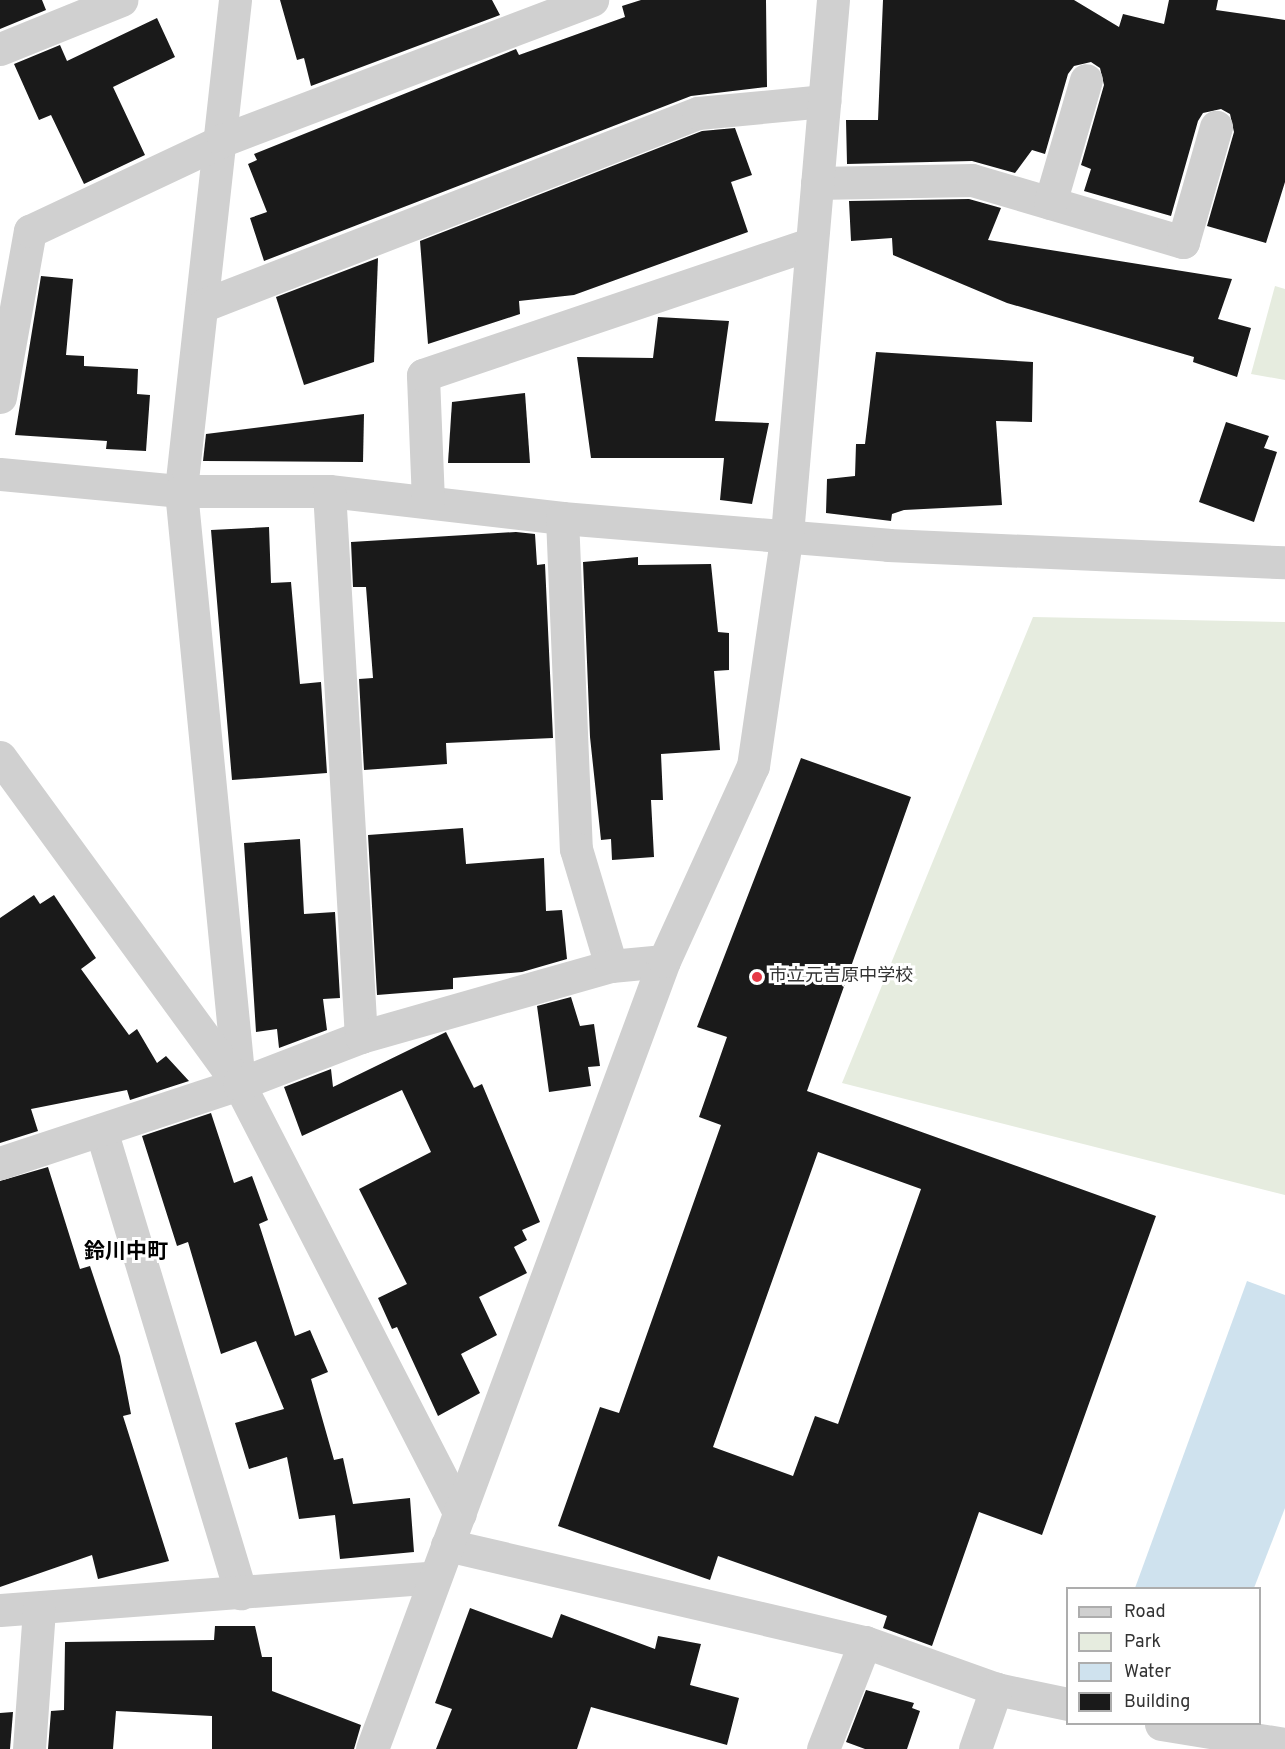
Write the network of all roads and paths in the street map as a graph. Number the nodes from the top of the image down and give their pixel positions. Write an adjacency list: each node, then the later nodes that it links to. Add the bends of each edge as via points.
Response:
1 (121, 0): 5 (street)
2 (235, 0): 9 (street)
3 (592, 0): 9 (street)
4 (833, 0): 7 (street)
5 (0, 49)
6 (1086, 80): 11 (street)
7 (824, 100): 10 (street); 13 (street, via 698,113)
8 (1216, 127): 11 (street, via 1184,242)
9 (223, 140): 13 (street); 14 (street, via 30,231)
10 (817, 183): 11 (street, via 972,180); 12 (street)
11 (1050, 203)
12 (811, 244): 18 (street, via 423,375); 20 (street)
13 (204, 305): 16 (street)
14 (0, 396)
15 (0, 474): 16 (street)
16 (181, 491): 17 (street); 26 (street)
17 (329, 491): 18 (street); 25 (street)
18 (428, 501): 19 (street)
19 (562, 518): 20 (street); 24 (street, via 576,849)
20 (787, 534): 21 (street, via 888,545); 23 (street, via 753,766)
21 (1285, 561)
22 (0, 757): 26 (street)
23 (664, 961): 24 (street); 29 (street)
24 (611, 966): 25 (street)
25 (361, 1037): 26 (street)
26 (239, 1084): 27 (street); 29 (street)
27 (101, 1130): 28 (street); 32 (street)
28 (0, 1163)
29 (460, 1514): 30 (street)
30 (447, 1545): 31 (street); 35 (street)
31 (434, 1577): 32 (street); 41 (street)
32 (241, 1593): 34 (street)
33 (0, 1610): 34 (street)
34 (39, 1610): 40 (street)
35 (865, 1642): 36 (street); 42 (street)
36 (996, 1689): 37 (street); 43 (street)
37 (1066, 1704)
38 (1167, 1725): 39 (street)
39 (1285, 1744)
40 (29, 1749)
41 (372, 1749)
42 (823, 1749)
43 (975, 1749)

